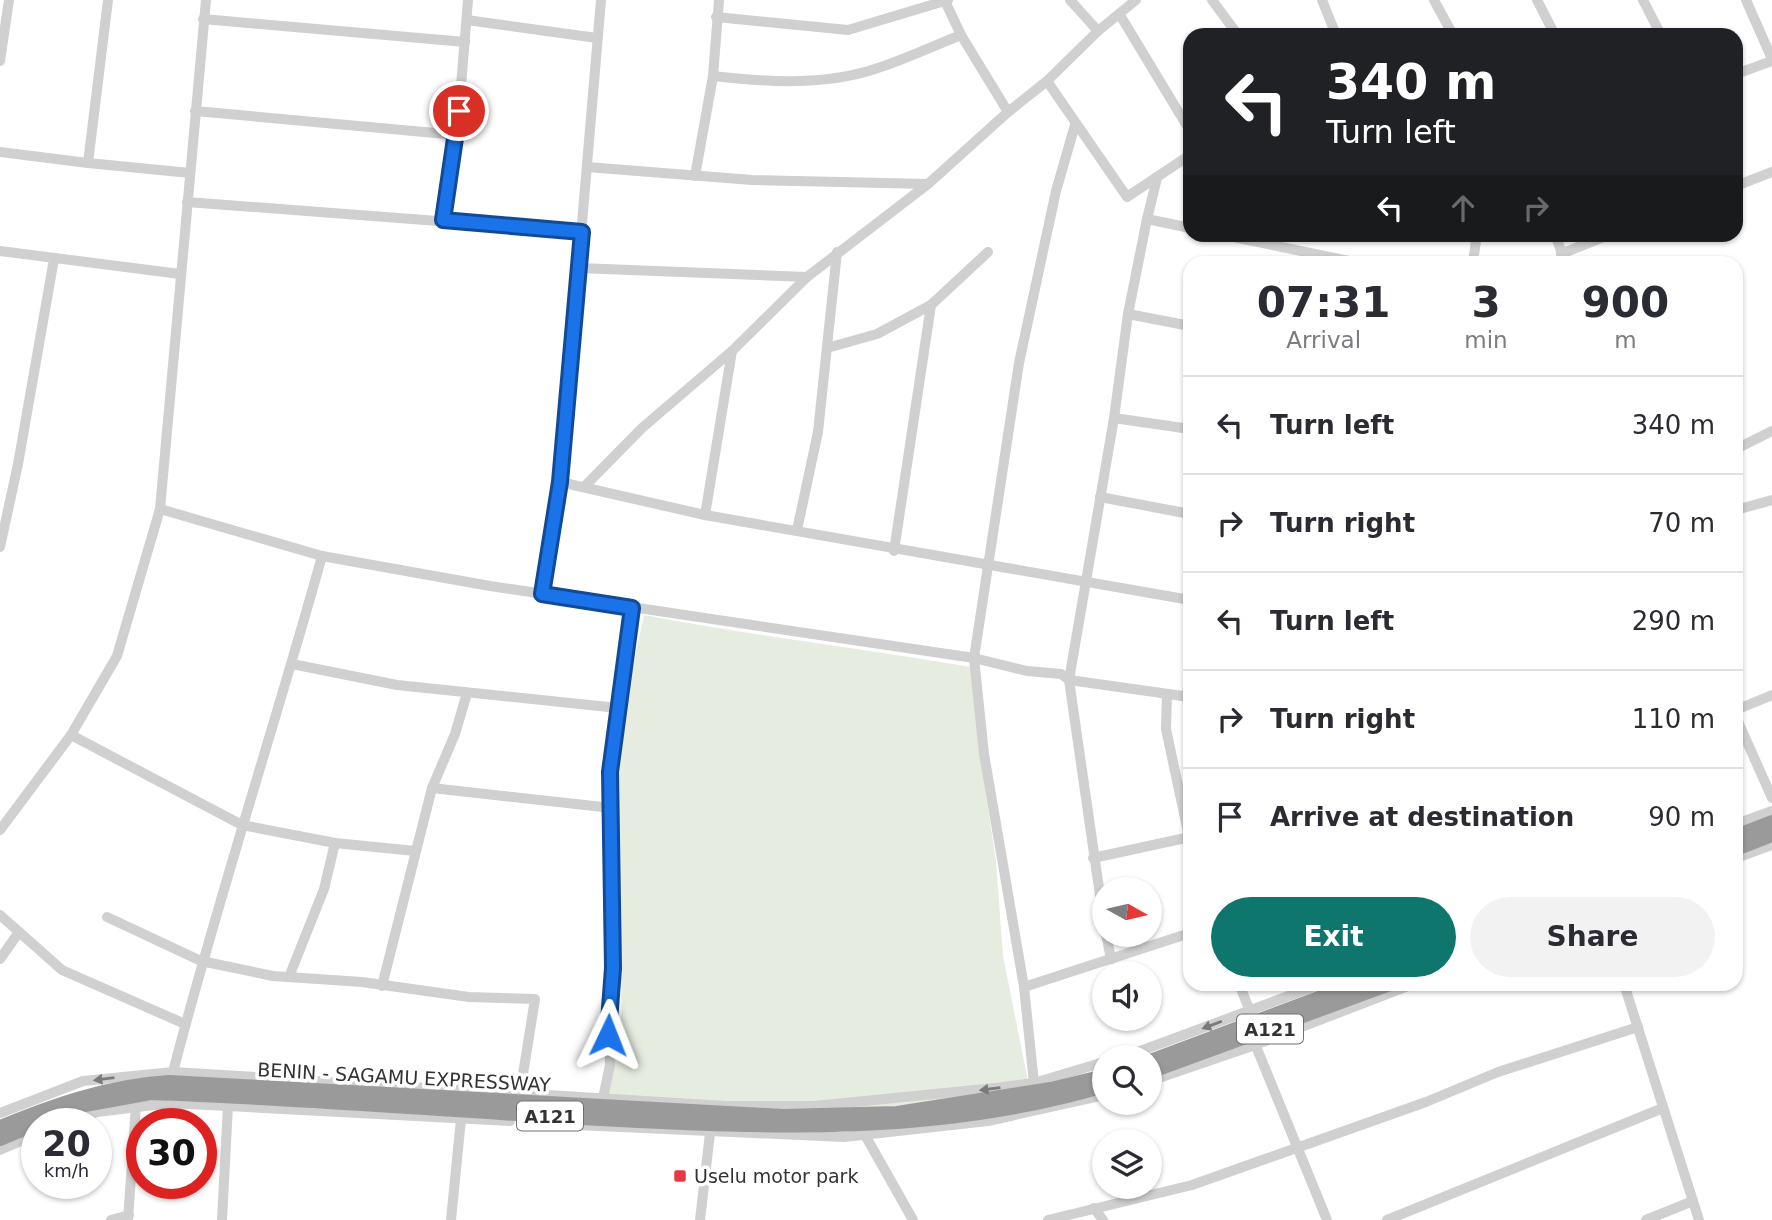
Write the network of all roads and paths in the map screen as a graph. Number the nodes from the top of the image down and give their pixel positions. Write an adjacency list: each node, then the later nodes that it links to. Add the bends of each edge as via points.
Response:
1 (9, 0): 30 (street)
2 (108, 0): 41 (street)
3 (206, 0): 18 (street)
4 (468, 0): 19 (street)
5 (601, 0): 27 (street)
6 (719, 0): 17 (street)
7 (1070, 0): 25 (street)
8 (1136, 0): 16 (street)
9 (1212, 0): 20 (street)
10 (1322, 0): 21 (street)
11 (1434, 0): 22 (street)
12 (1537, 0): 23 (street)
13 (1643, 0): 24 (street)
14 (1746, 0): 29 (street)
15 (947, 1): 17 (street, via 848,30); 26 (street)
16 (1120, 15): 25 (street); 36 (street)
17 (716, 17): 32 (street)
18 (203, 19): 28 (street); 34 (street)
19 (467, 20): 27 (street); 28 (street)
20 (1233, 28)
21 (1333, 28)
22 (1449, 28)
23 (1551, 28)
24 (1657, 28)
25 (1098, 31): 33 (street)
26 (961, 35): 32 (street, via 873,70 826,79 769,82); 35 (street)
27 (597, 38): 42 (street)
28 (465, 42): 38 (street)
29 (1772, 60): 31 (street)
30 (0, 61)
31 (1743, 71)
32 (713, 76): 45 (street)
33 (1047, 81): 35 (street); 37 (street)
34 (195, 111): 38 (street); 44 (street)
35 (1007, 111): 48 (street)
36 (1183, 119)
37 (1075, 125): 46 (street, via 1123,195 1131,196); 86 (street, via 1019,363)
38 (457, 135): 51 (street)
39 (0, 152): 41 (street)
40 (1183, 160): 46 (street)
41 (88, 163): 44 (street)
42 (587, 167): 45 (street); 53 (street)
43 (1772, 172): 47 (street)
44 (190, 173): 49 (street)
45 (695, 176): 48 (street)
46 (1157, 178): 50 (street)
47 (1743, 183)
48 (928, 184): 57 (street)
49 (187, 202): 51 (street); 63 (street)
50 (1147, 219): 52 (street); 66 (street)
51 (443, 220): 53 (street)
52 (1183, 227)
53 (582, 232): 62 (street)
54 (1258, 242): 59 (street)
55 (1595, 242): 60 (street)
56 (0, 251): 61 (street)
57 (837, 252): 64 (street); 68 (street)
58 (988, 252): 65 (street)
59 (1325, 256)
60 (1567, 256)
61 (54, 259): 63 (street); 83 (street)
62 (579, 268): 64 (street); 74 (street)
63 (180, 274): 79 (street)
64 (807, 277): 69 (street)
65 (931, 305): 68 (street, via 877,334); 84 (street)
66 (1128, 314): 67 (street); 70 (street)
67 (1183, 325)
68 (827, 348): 82 (street, via 818,432)
69 (732, 351): 75 (street, via 642,428); 81 (street)
70 (1114, 418): 71 (street); 76 (street)
71 (1183, 428)
72 (1772, 431): 73 (street)
73 (1743, 446)
74 (560, 482): 75 (street); 88 (street)
75 (584, 487): 81 (street)
76 (1100, 496): 80 (street); 87 (street)
77 (1772, 500): 78 (street)
78 (1743, 508)
79 (160, 509): 85 (street); 101 (street, via 117,656)
80 (1183, 513)
81 (705, 515): 82 (street)
82 (797, 530): 84 (street)
83 (0, 547)
84 (894, 551): 86 (street)
85 (322, 556): 88 (street); 92 (street)
86 (989, 566): 87 (street); 91 (street)
87 (1086, 579): 89 (street); 93 (street)
88 (542, 594): 90 (street)
89 (1183, 599)
90 (632, 608): 91 (street); 99 (street)
91 (974, 658): 93 (street, via 1061,674); 131 (street, via 984,754)
92 (292, 664): 94 (street, via 397,685); 109 (street)
93 (1069, 680): 95 (street); 119 (street)
94 (467, 693): 99 (street); 102 (street)
95 (1167, 694): 97 (street); 104 (street, via 1166,729)
96 (1772, 695): 98 (street)
97 (1183, 696)
98 (1743, 707)
99 (618, 708): 105 (street, via 610,772)
100 (1743, 733): 103 (street)
101 (71, 735): 109 (street); 110 (street)
102 (432, 788): 105 (street); 117 (street)
103 (1772, 798)
104 (1183, 806)
105 (612, 807): 152 (street, via 610,1065)
106 (1772, 811): 107 (street)
107 (1743, 821)
108 (1772, 822): 111 (highway)
109 (242, 825): 114 (street); 128 (street)
110 (0, 830)
111 (1743, 833)
112 (1772, 835): 116 (highway)
113 (1183, 839): 119 (street)
114 (335, 843): 117 (street); 129 (street, via 324,889)
115 (1772, 845): 118 (street)
116 (1743, 846)
117 (415, 851): 130 (street)
118 (1743, 855)
119 (1093, 858): 120 (street)
120 (1096, 877)
121 (0, 915): 123 (street)
122 (107, 917): 128 (street)
123 (19, 932): 126 (street); 139 (street, via 79,980)
124 (1183, 935): 127 (street)
125 (1109, 947): 127 (street)
126 (0, 959)
127 (1111, 959): 131 (street)
128 (201, 961): 129 (street); 139 (street)
129 (289, 977): 130 (street)
130 (382, 986): 151 (street, via 469,997 535,999)
131 (1024, 987): 149 (street)
132 (1243, 991): 138 (street)
133 (1303, 991): 138 (street)
134 (1338, 991): 143 (highway, A121)
135 (1373, 991): 141 (highway, A121)
136 (1393, 991): 141 (street)
137 (1626, 991): 140 (street)
138 (1250, 1011): 142 (street, one-way to 142)
139 (185, 1024): 146 (street)
140 (1638, 1027): 156 (street); 165 (street, via 1499,1072)
141 (1253, 1040): 144 (highway, A121); 147 (street); 165 (street)
142 (1157, 1045)
143 (1162, 1060)
144 (1162, 1060)
145 (1092, 1066): 149 (street)
146 (173, 1072): 151 (street); 158 (street, one-way to 158, via 83,1081)
147 (1162, 1076)
148 (1092, 1079): 160 (highway, BENIN - SAGAMU EXPRESSWAY / A121, via 897,1113 783,1116 169,1082 67,1100)
149 (1034, 1083): 152 (street, one-way to 152, via 814,1106)
150 (1092, 1089): 163 (highway, A121, via 979,1115 831,1127 697,1124 151,1093 79,1106)
151 (520, 1093): 152 (street)
152 (603, 1098)
153 (1092, 1098): 162 (street, via 988,1121)
154 (136, 1105): 155 (street); 157 (street); 169 (street)
155 (228, 1105): 159 (street); 171 (street)
156 (1663, 1108): 167 (street); 178 (street)
157 (112, 1109)
158 (0, 1113)
159 (461, 1119): 161 (street); 172 (street)
160 (0, 1127)
161 (710, 1133): 162 (street); 173 (street)
162 (865, 1135): 174 (street)
163 (0, 1139)
164 (21, 1141): 166 (street)
165 (1298, 1149): 168 (street, via 1192,1185); 177 (street)
166 (0, 1150)
167 (1693, 1201): 179 (street); 180 (street)
168 (1094, 1208): 175 (street); 176 (street)
169 (129, 1218): 170 (street)
170 (111, 1220)
171 (222, 1220)
172 (451, 1220)
173 (699, 1220)
174 (913, 1220)
175 (1048, 1220)
176 (1104, 1220)
177 (1327, 1220)
178 (1387, 1220)
179 (1646, 1220)
180 (1699, 1220)

